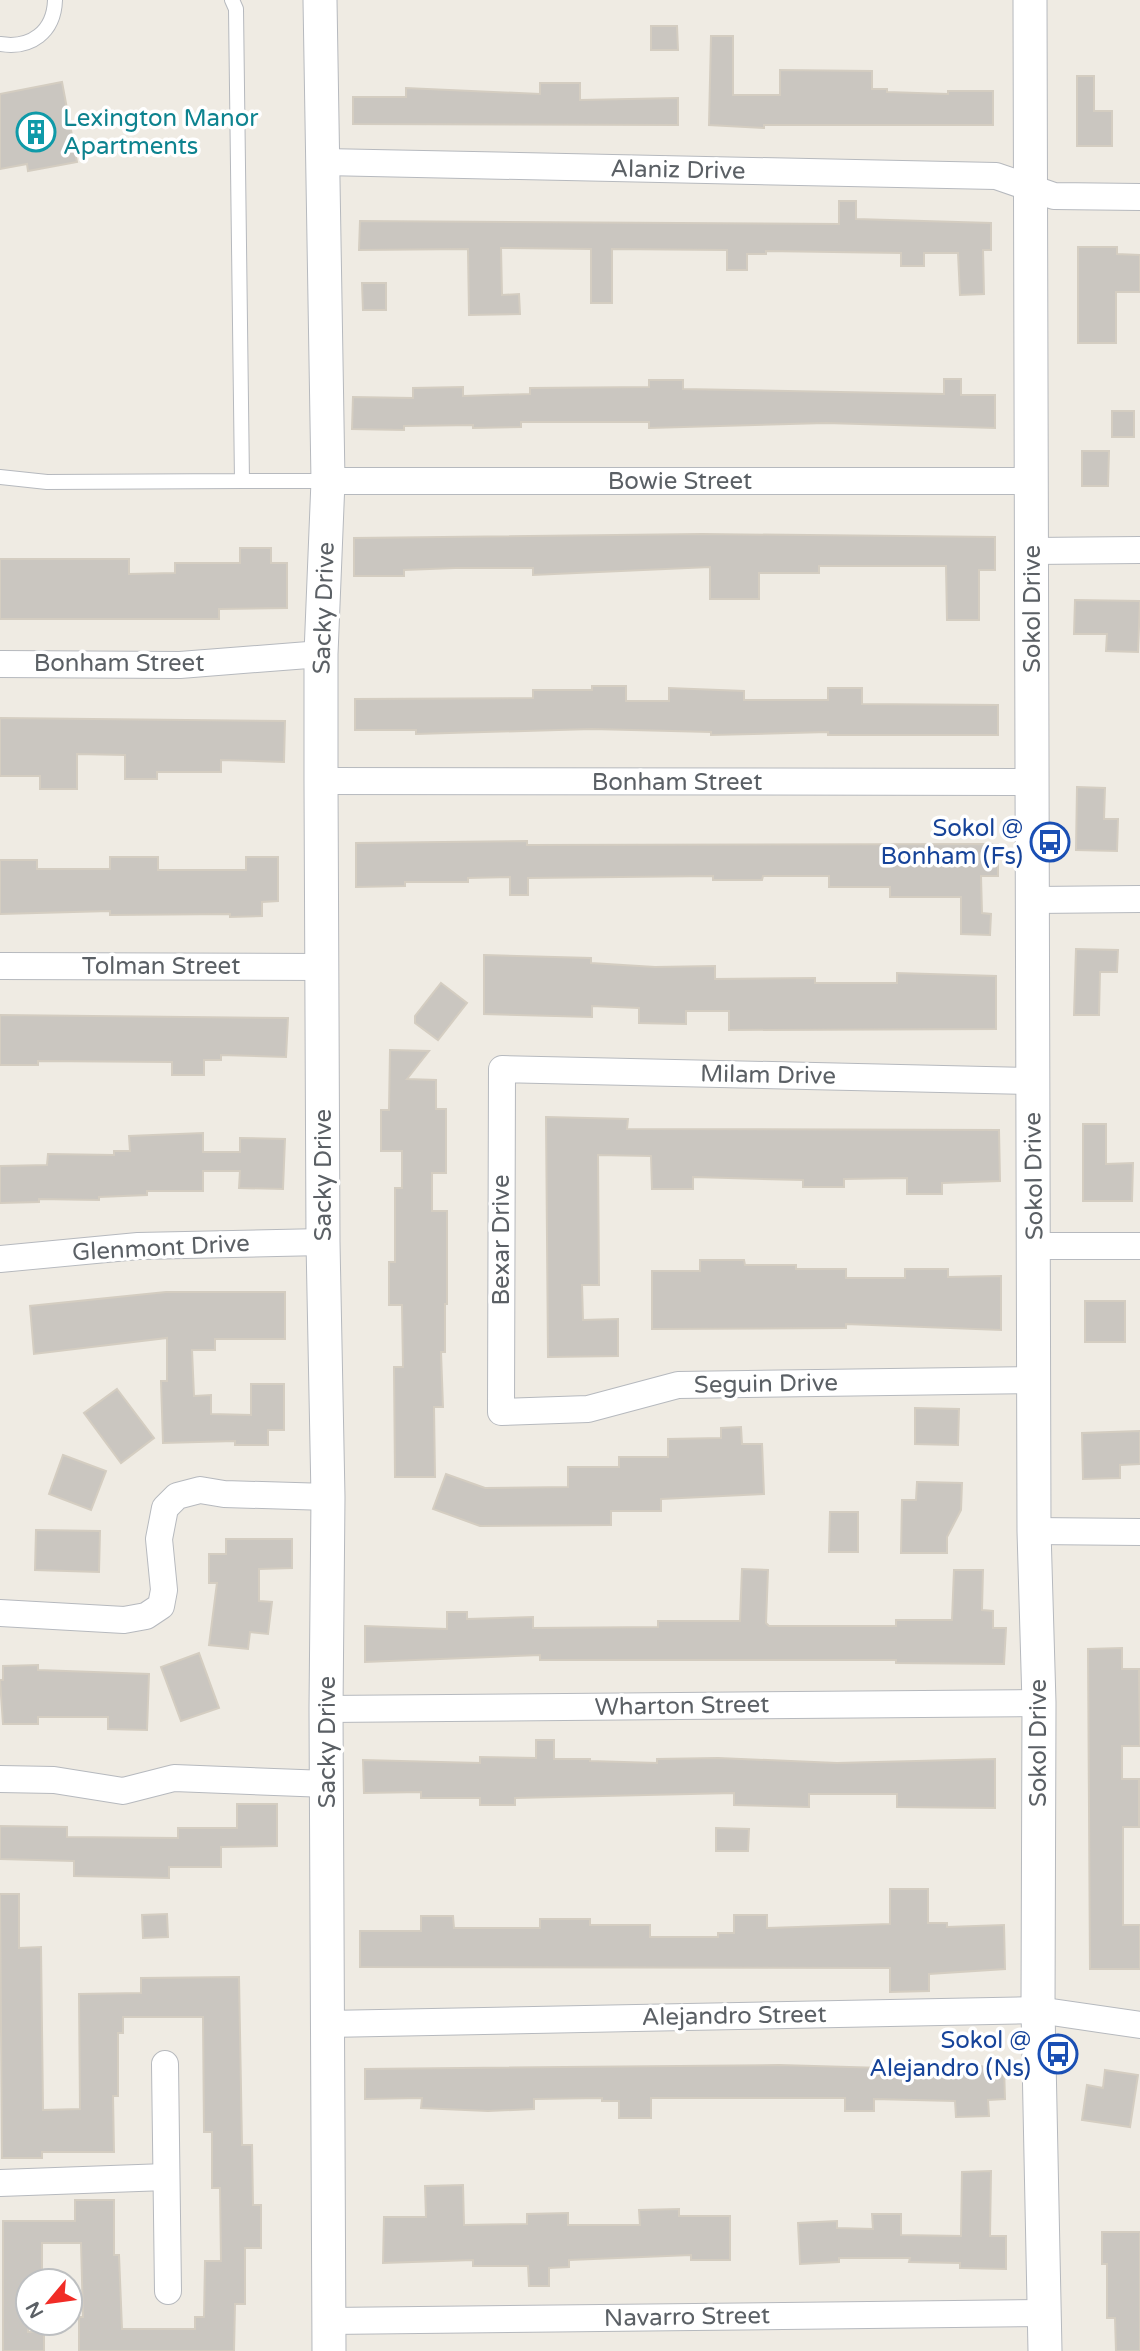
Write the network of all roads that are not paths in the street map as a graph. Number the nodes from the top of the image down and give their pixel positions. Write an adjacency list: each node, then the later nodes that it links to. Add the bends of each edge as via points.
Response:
1 (55, 0): 5 (lane, via 54,15 39,37 14,46)
2 (232, 0): 10 (lane, via 236,9)
3 (320, 0): 6 (street, Sacky Drive)
4 (1030, 0): 7 (street, Sokol Drive)
5 (0, 44)
6 (324, 162): 7 (street, Alaniz Drive, via 996,176); 11 (street, Sacky Drive)
7 (1030, 189): 8 (street, Alaniz Drive, via 1054,197); 12 (street, Sokol Drive)
8 (1140, 197)
9 (0, 477): 10 (lane, via 47,482)
10 (242, 481): 11 (lane)
11 (328, 481): 12 (street, Bowie Street); 15 (street, Sacky Drive)
12 (1032, 481): 14 (street, Sokol Drive)
13 (1140, 550): 14 (street)
14 (1032, 551): 18 (street, Sokol Drive)
15 (321, 654): 16 (street, Bonham Street, via 180,665); 17 (street, Sacky Drive)
16 (0, 663)
17 (321, 781): 18 (street, Bonham Street); 22 (street, Sacky Drive)
18 (1033, 782): 20 (street, Sokol Drive)
19 (1140, 899): 20 (street)
20 (1034, 900): 24 (street, Sokol Drive)
21 (0, 966): 22 (street, Tolman Street)
22 (323, 967): 25 (street, Sacky Drive)
23 (502, 1069): 24 (street, Milam Drive); 30 (street, Bexar Drive)
24 (1033, 1081): 26 (street, Sokol Drive)
25 (323, 1242): 28 (street, Glenmont Drive, via 138,1246); 31 (street, Sacky Drive)
26 (1035, 1246): 27 (street); 29 (street, Sokol Drive)
27 (1140, 1246)
28 (0, 1259)
29 (1035, 1380): 30 (street, Seguin Drive, via 678,1385 589,1409); 32 (street, Sokol Drive)
30 (501, 1412)
31 (328, 1497): 34 (street, via 200,1490 177,1496 165,1508 159,1539 161,1606 146,1616 124,1620); 36 (street, Sacky Drive)
32 (1034, 1531): 33 (street); 35 (street, Sokol Drive)
33 (1140, 1532)
34 (0, 1613)
35 (1039, 1703): 36 (street, Wharton Street); 39 (street, Sokol Drive)
36 (326, 1709): 38 (street, Sacky Drive)
37 (0, 1779): 38 (street, via 54,1780 122,1791 174,1778)
38 (327, 1784): 40 (street, Sacky Drive)
39 (1038, 2010): 40 (street, Alejandro Street); 41 (street, Alejandro Street); 46 (street, Sokol Drive)
40 (327, 2024): 47 (street, Sacky Drive)
41 (1140, 2025)
42 (164, 2064): 43 (street)
43 (166, 2176): 44 (street); 45 (street)
44 (0, 2183)
45 (168, 2291)
46 (1046, 2313): 47 (street, Navarro Street); 48 (street, Sokol Drive)
47 (329, 2336)
48 (1045, 2351)

